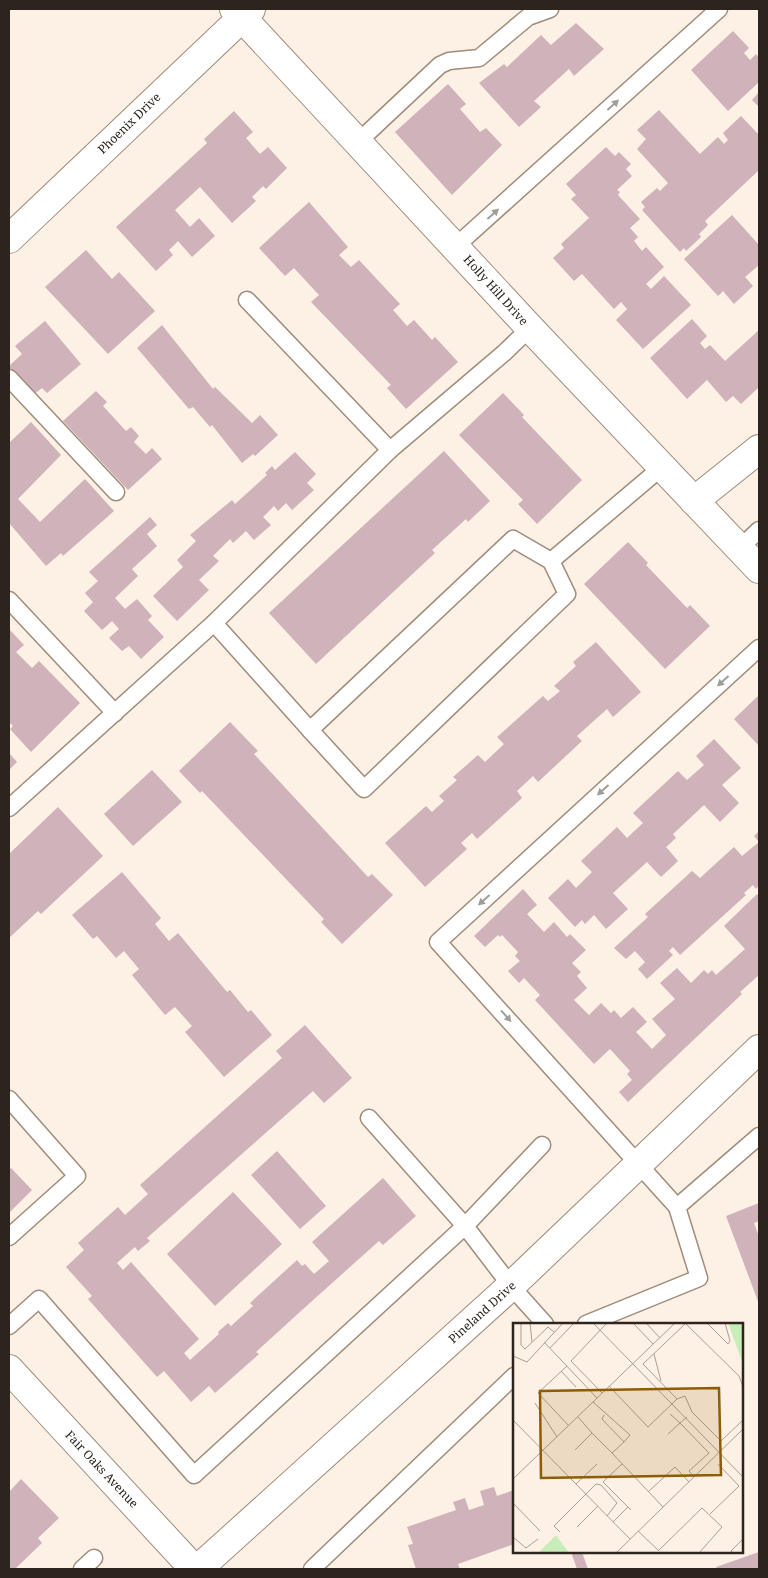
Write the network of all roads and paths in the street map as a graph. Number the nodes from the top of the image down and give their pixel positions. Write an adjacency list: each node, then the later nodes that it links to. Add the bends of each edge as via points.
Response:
1 (550, 9): 4 (lane, via 528,17 479,58 440,65)
2 (718, 9): 6 (lane, one-way to 2)
3 (242, 12): 4 (street, Holly Hill Drive); 5 (street, Phoenix Drive)
4 (358, 141): 6 (street, Holly Hill Drive)
5 (9, 239)
6 (456, 246): 8 (street, Holly Hill Drive)
7 (247, 300): 11 (lane)
8 (530, 328): 11 (lane); 12 (street, Holly Hill Drive)
9 (9, 378): 13 (lane)
10 (759, 449): 14 (street)
11 (390, 450): 19 (lane)
12 (662, 467): 14 (street, Holly Hill Drive); 16 (lane)
13 (116, 492)
14 (694, 501): 15 (street, Holly Hill Drive)
15 (750, 538): 17 (street, Holly Hill Drive)
16 (551, 561): 22 (lane, via 513,539); 22 (lane, via 567,594 364,789)
17 (759, 569)
18 (9, 600): 21 (lane)
19 (214, 623): 21 (lane); 22 (lane)
20 (759, 648): 29 (lane, one-way to 29, via 438,942)
21 (115, 713): 23 (lane)
22 (310, 730)
23 (9, 808)
24 (759, 1049): 29 (street, Pineland Drive)
25 (9, 1099): 32 (lane, via 77,1176)
26 (369, 1118): 31 (lane)
27 (759, 1136): 30 (lane)
28 (542, 1145): 31 (lane)
29 (639, 1164): 30 (lane); 33 (street, Pineland Drive)
30 (677, 1207): 35 (lane, via 700,1278)
31 (465, 1226): 33 (lane); 36 (lane, via 194,1475 38,1299)
32 (9, 1237)
33 (511, 1286): 34 (lane); 42 (street, Pineland Drive)
34 (544, 1323)
35 (588, 1323)
36 (9, 1326)
37 (9, 1369): 41 (street, Fair Oaks Avenue)
38 (513, 1377): 43 (lane)
39 (94, 1558): 40 (lane)
40 (82, 1569)
41 (194, 1569)
42 (198, 1569)
43 (312, 1569)

